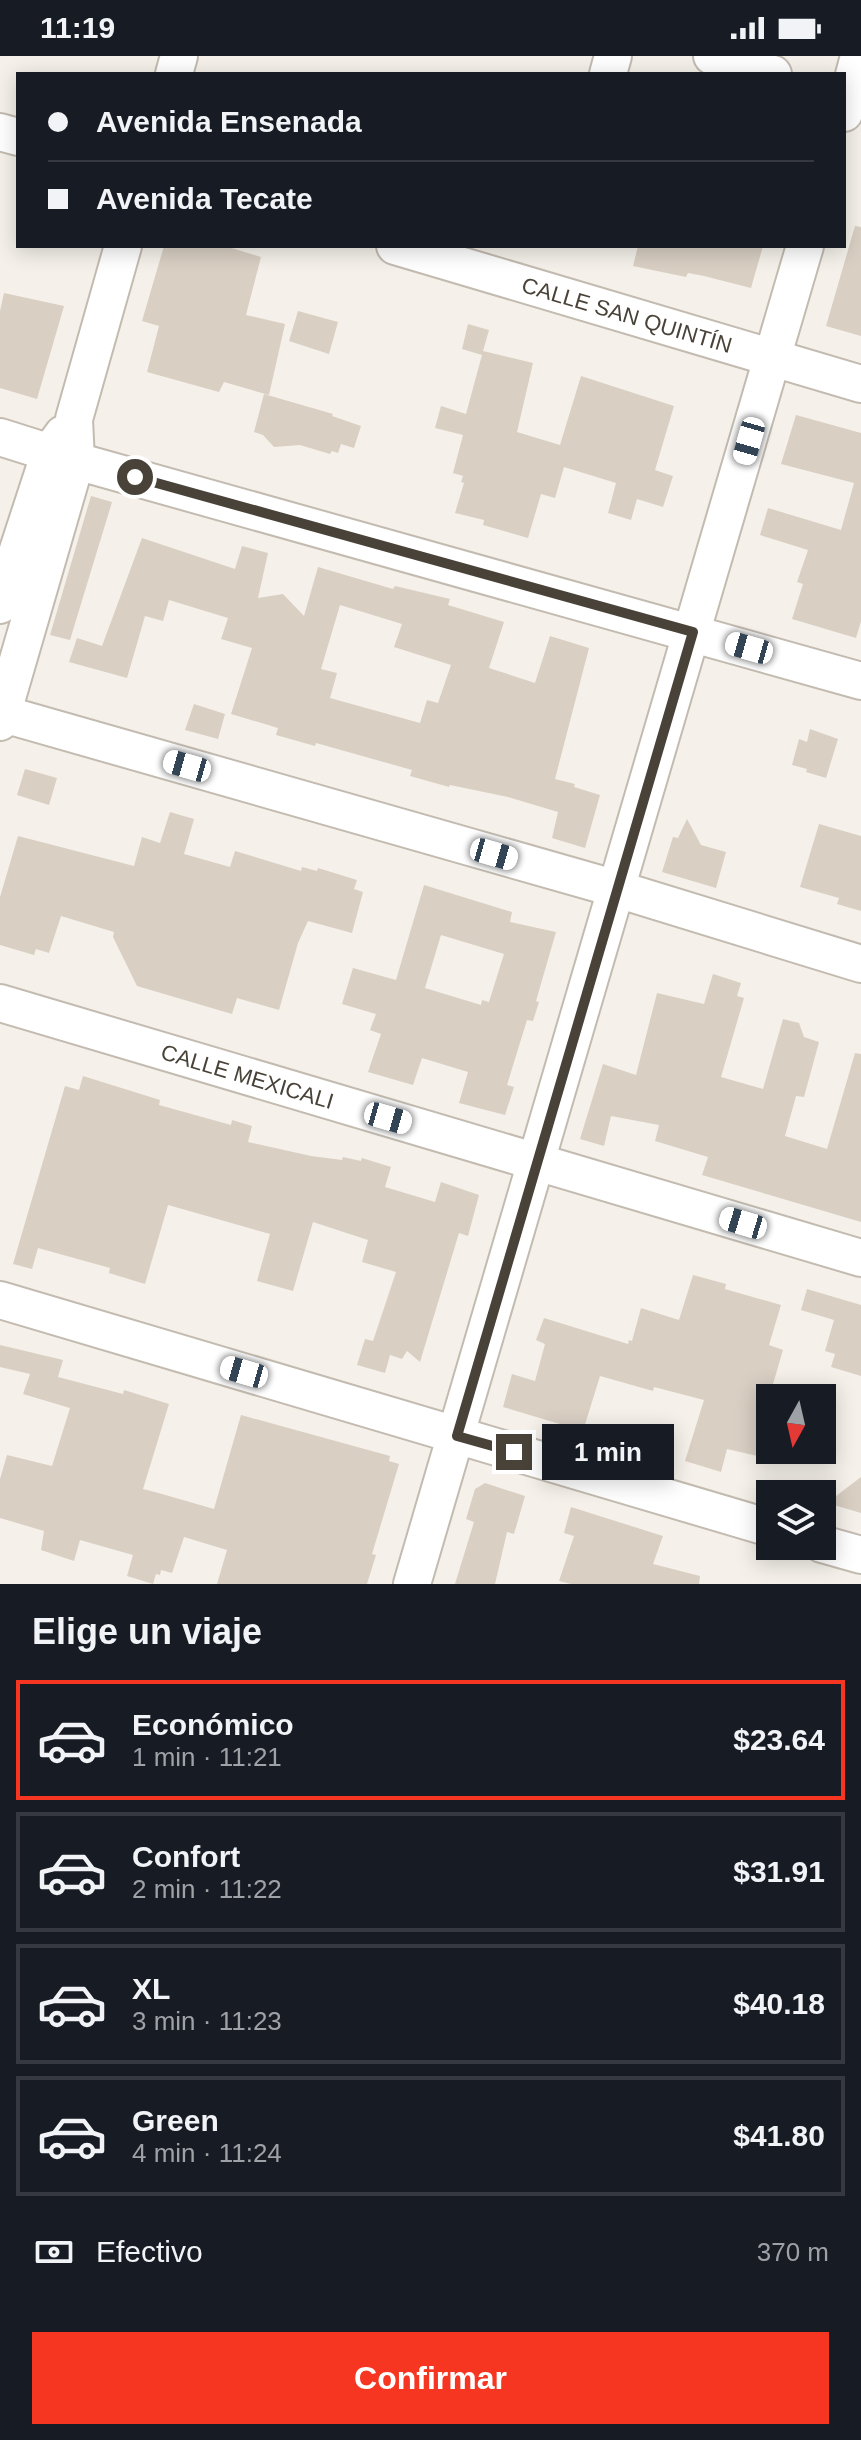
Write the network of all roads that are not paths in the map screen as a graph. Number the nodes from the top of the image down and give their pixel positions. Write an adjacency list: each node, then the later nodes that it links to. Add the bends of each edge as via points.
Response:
1 (712, 56): 3 (street)
2 (859, 56): 4 (street)
3 (766, 72)
4 (850, 101)
5 (122, 248): 11 (street)
6 (402, 248): 8 (street, CALLE SAN QUINTÍN)
7 (804, 248): 8 (street)
8 (773, 357): 9 (street, CALLE SAN QUINTÍN); 13 (street)
9 (861, 384)
10 (0, 437): 11 (street)
11 (63, 456): 12 (street); 13 (street); 15 (street)
12 (0, 605)
13 (693, 632): 14 (street); 16 (street)
14 (861, 681)
15 (1, 716): 16 (street)
16 (617, 889): 17 (street); 19 (street)
17 (861, 964)
18 (0, 1003): 19 (street, CALLE MEXICALI)
19 (537, 1162): 20 (street, CALLE MEXICALI); 22 (street)
20 (861, 1258)
21 (0, 1300): 22 (street)
22 (457, 1436): 23 (street); 26 (street)
23 (756, 1524)
24 (836, 1548): 25 (street)
25 (861, 1555)
26 (412, 1584)

